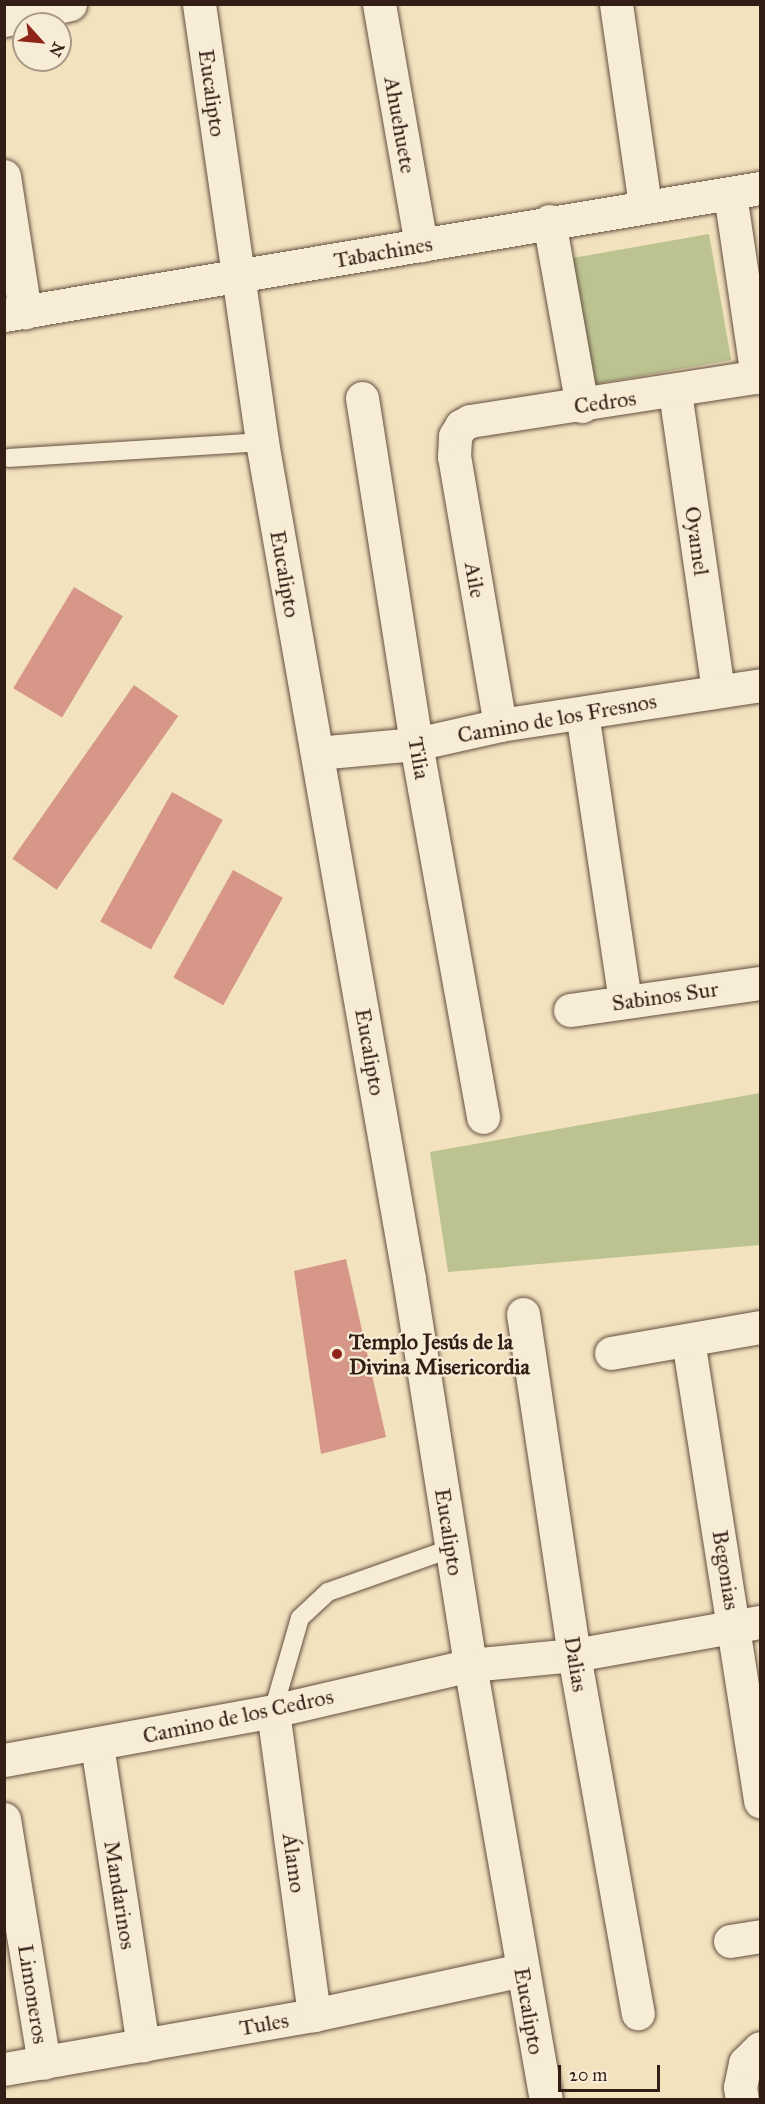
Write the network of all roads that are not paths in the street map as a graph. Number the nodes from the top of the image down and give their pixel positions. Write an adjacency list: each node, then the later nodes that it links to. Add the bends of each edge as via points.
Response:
1 (70, 4): 5 (street)
2 (199, 4): 11 (street, Eucalipto)
3 (379, 4): 10 (street, Ahuehuete)
4 (616, 4): 8 (street)
5 (4, 20)
6 (4, 176): 12 (street)
7 (745, 191): 8 (street, Tabachines); 13 (street)
8 (645, 206): 9 (street, Tabachines)
9 (549, 221): 10 (street, Tabachines); 16 (street)
10 (421, 245): 11 (street, Tabachines)
11 (240, 278): 12 (street, Tabachines); 18 (street, Eucalipto)
12 (15, 313)
13 (759, 377): 14 (street, Cedros)
14 (675, 392): 16 (street, Cedros); 21 (street, Oyamel)
15 (362, 398): 24 (street, Tilia)
16 (582, 406): 17 (street, Cedros, via 470,421)
17 (455, 436): 23 (street, Aile, via 454,457)
18 (262, 442): 19 (lane); 25 (street, Eucalipto)
19 (9, 458)
20 (760, 685): 21 (street, Camino de los Fresnos)
21 (718, 691): 22 (street, Camino de los Fresnos)
22 (582, 712): 23 (street, Camino de los Fresnos); 27 (street)
23 (500, 725): 24 (street, Camino de los Fresnos)
24 (416, 744): 25 (street, Camino de los Fresnos); 29 (street, Tilia)
25 (317, 753): 34 (street, Eucalipto)
26 (760, 983): 27 (street, Sabinos Sur)
27 (625, 1001): 28 (street, Sabinos Sur)
28 (570, 1010)
29 (483, 1117)
30 (523, 1314): 36 (street, Dalias)
31 (760, 1327): 32 (street)
32 (688, 1340): 33 (street); 35 (street, Begonias)
33 (611, 1353)
34 (452, 1548): 37 (street, Eucalipto); 38 (lane, via 328,1592 300,1618)
35 (748, 1624): 36 (street, Camino de los Cedros); 41 (street, Begonias)
36 (574, 1655): 37 (street, Camino de los Cedros); 44 (street, Dalias)
37 (470, 1665): 38 (street, Camino de los Cedros); 43 (street, Eucalipto)
38 (273, 1711): 39 (street, Camino de los Cedros); 45 (street, Álamo)
39 (97, 1745): 40 (street, Camino de los Cedros); 46 (street, Mandarinos)
40 (4, 1760)
41 (760, 1801)
42 (4, 1818): 48 (street, Limoneros)
43 (522, 1970): 45 (street, Tules); 50 (street, Eucalipto)
44 (638, 2013)
45 (314, 2015): 46 (street, Tules)
46 (142, 2045): 48 (street, Tules)
47 (760, 2048): 51 (street, via 745,2063 740,2086)
48 (44, 2062): 49 (street, Tules)
49 (4, 2069)
50 (546, 2100)
51 (742, 2100)

